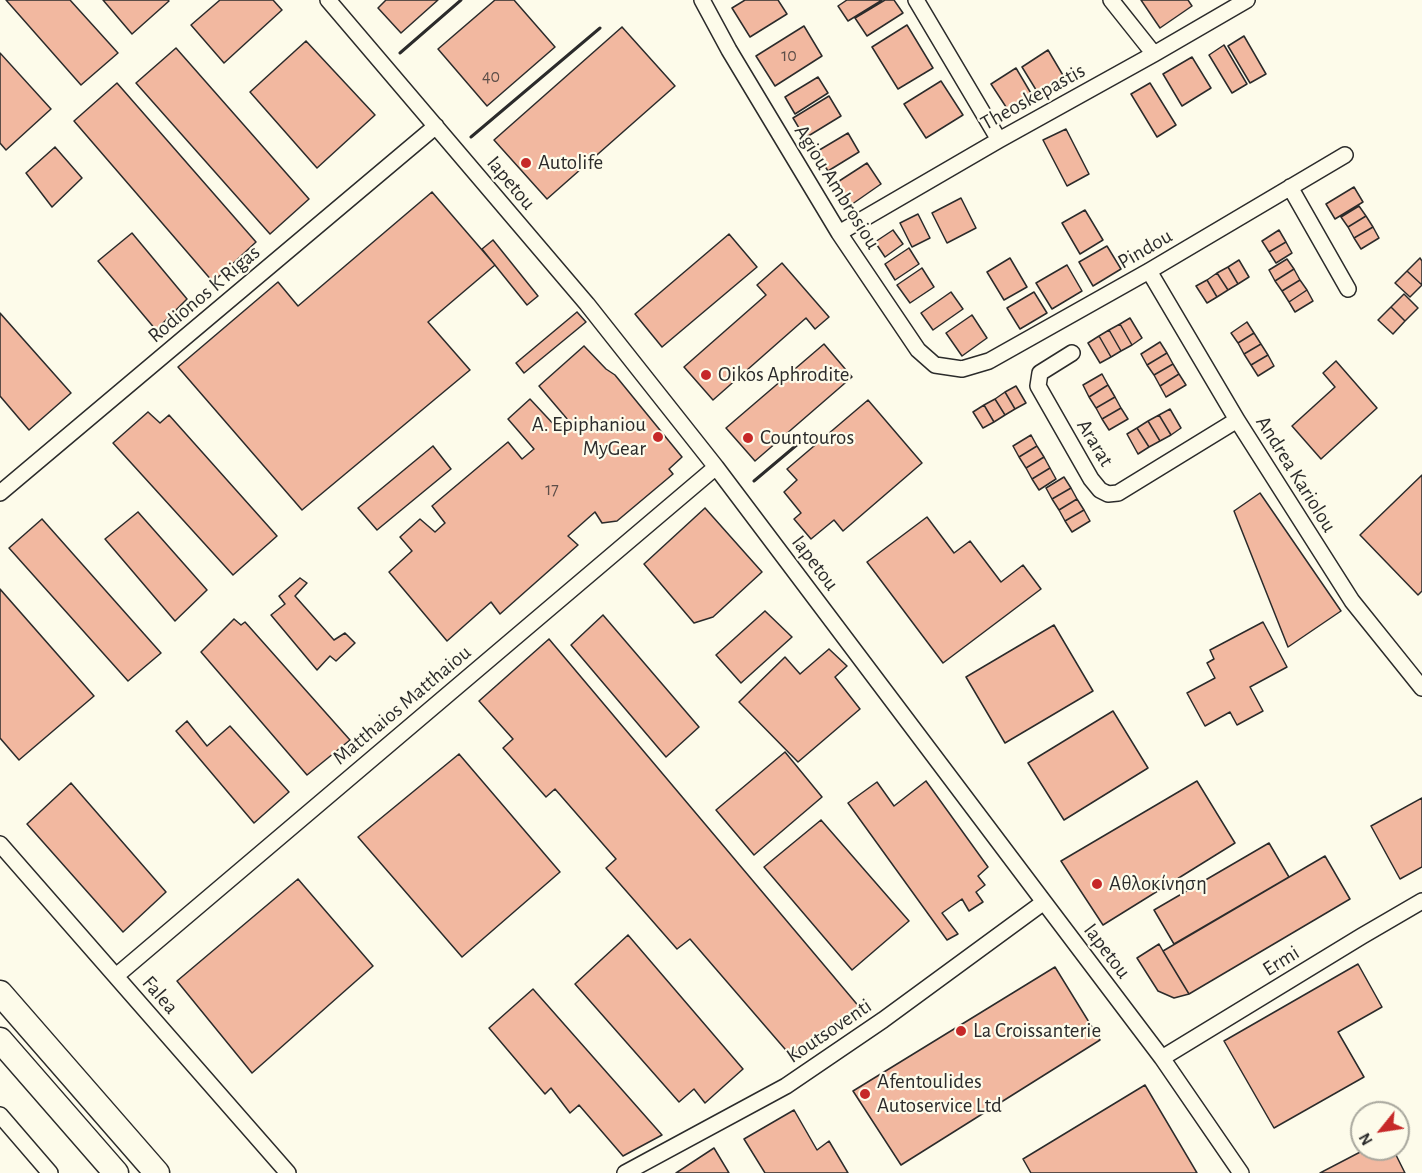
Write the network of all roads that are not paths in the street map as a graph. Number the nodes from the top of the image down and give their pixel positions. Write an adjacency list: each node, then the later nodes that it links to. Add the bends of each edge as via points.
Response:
1 (328, 0): 7 (street, Iapetou)
2 (702, 0): 11 (street, Agiou Ambrosiou)
3 (916, 0): 8 (street)
4 (1111, 0): 6 (street)
5 (1247, 0): 6 (street, Theoskepastis)
6 (1154, 54): 8 (street, Theoskepastis)
7 (436, 126): 17 (street, Iapetou, via 587,304); 18 (street, Rodionos K Rigas)
8 (999, 140): 11 (street, Theoskepastis)
9 (1345, 155): 10 (street, Pindou)
10 (1290, 187): 12 (street, Pindou); 13 (street)
11 (839, 233): 15 (street, Agiou Ambrosiou, via 918,350 935,365)
12 (1149, 271): 15 (street, Pindou, via 988,361); 16 (street, Andrea Kariolou)
13 (1348, 289)
14 (1072, 353): 16 (street, Ararat, via 1040,373 1038,386 1091,478 1108,494 1118,494)
15 (962, 369)
16 (1237, 420): 19 (street, Andrea Kariolou, via 1352,601)
17 (716, 467): 22 (street, Iapetou); 23 (street, Matthaios Matthaiou)
18 (0, 493)
19 (1422, 688)
20 (0, 844): 23 (street, Falea)
21 (1422, 901): 26 (street, Ermi)
22 (1044, 903): 26 (street, Iapetou); 32 (street, Koutsoventi, via 786,1086)
23 (116, 976): 31 (street, Falea)
24 (0, 993): 30 (highway)
25 (0, 1040): 29 (highway)
26 (1162, 1058): 33 (street, Iapetou)
27 (2, 1121): 28 (street)
28 (50, 1173)
29 (116, 1173)
30 (159, 1173)
31 (288, 1173)
32 (625, 1173)
33 (1241, 1173)

